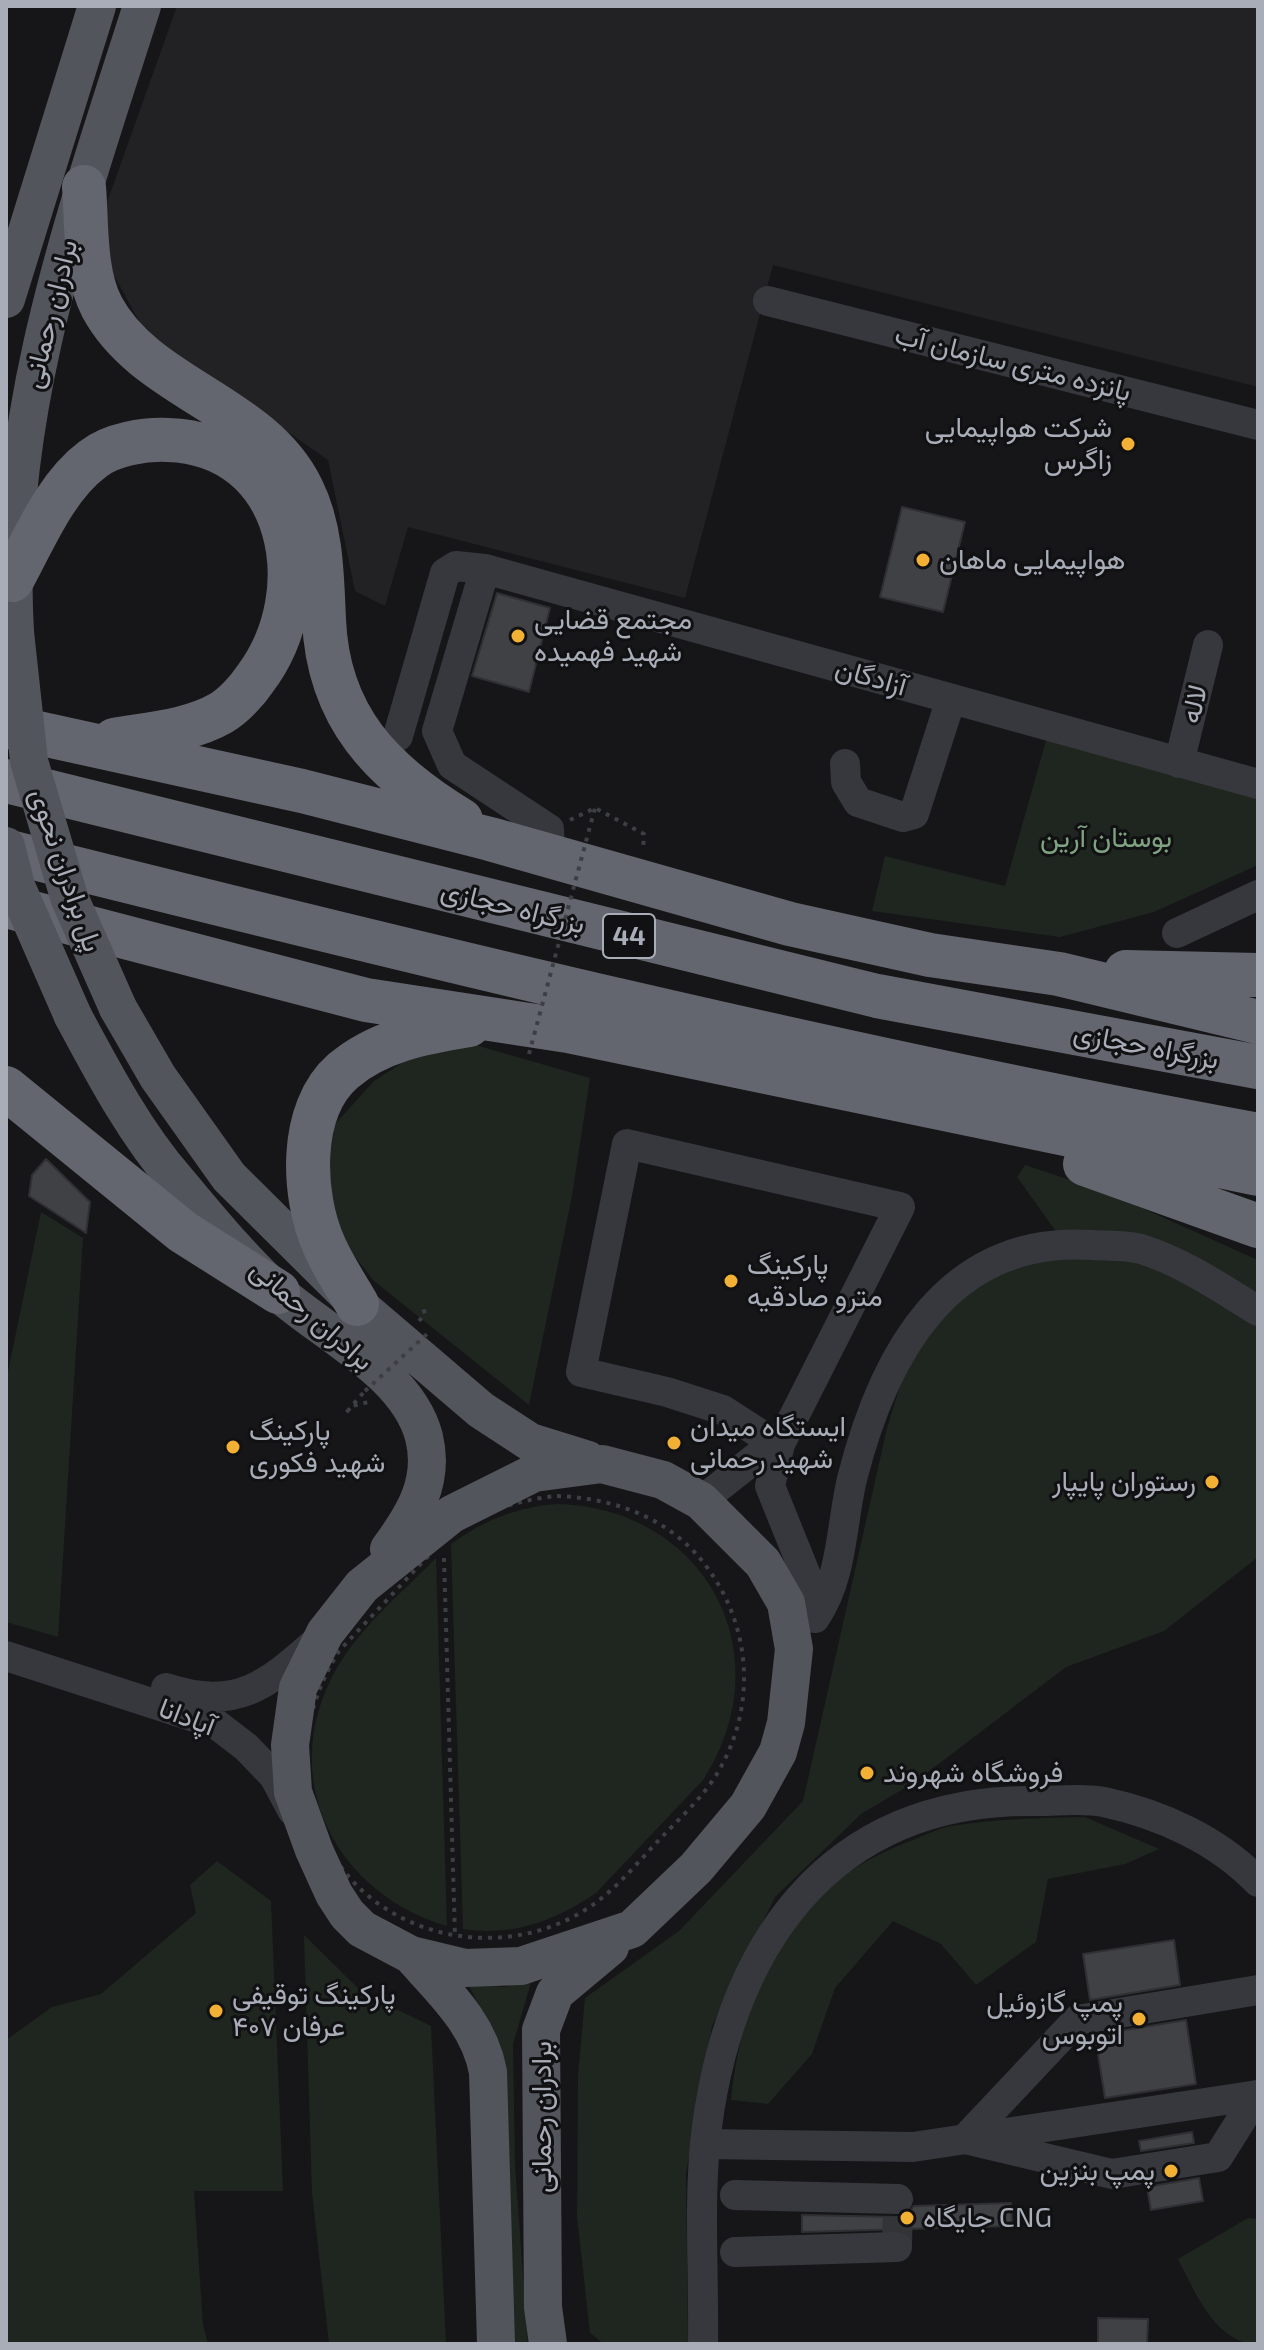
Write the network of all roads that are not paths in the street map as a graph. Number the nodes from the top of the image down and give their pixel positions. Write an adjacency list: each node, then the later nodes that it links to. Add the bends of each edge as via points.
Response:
1 (97, 6): 4 (main road, برادران رحمانی)
2 (142, 6): 3 (main road, برادران رحمانی)
3 (84, 187): 8 (main road, برادران رحمانی, via 31,388 17,488); 20 (highway, via 90,261 101,306 131,344 268,442 302,488 321,549 331,674 349,719 417,793)
4 (6, 299)
5 (768, 301): 6 (street, پانزده متری سازمان آب)
6 (1258, 425)
7 (485, 569): 11 (street, آزادگان); 13 (street, آزادگان, via 456,566 445,573); 22 (street, via 437,731 452,765 549,829)
8 (12, 580): 9 (main road, برادران رحمانی); 14 (highway, via 58,497 93,458 145,439 193,441 243,464 275,504 289,545 290,588 284,629 249,687 221,713 174,729)
9 (15, 632): 32 (main road, پل برادران نحوی, bridge, via 29,761 69,897)
10 (1208, 645): 15 (street, لاله)
11 (951, 699): 15 (street, آزادگان); 16 (street, via 914,814 903,817 865,807 851,795)
12 (6, 726): 14 (highway)
13 (398, 736)
14 (91, 744): 19 (highway)
15 (1179, 763): 18 (street, آزادگان)
16 (845, 764)
17 (6, 781): 27 (highway, بزرگراه حجازی / 44)
18 (1258, 784)
19 (302, 791): 20 (highway); 27 (highway)
20 (490, 839): 22 (highway)
21 (6, 849): 23 (highway, 44); 34 (main road, پل برادران نحوی, bridge, via 16,886)
22 (550, 858): 29 (highway, via 790,924 930,955)
23 (71, 867): 33 (highway, via 218,935); 40 (highway, 44, via 696,1019 1013,1089)
24 (1258, 895): 26 (street)
25 (6, 906): 33 (highway, via 366,1000)
26 (1177, 933)
27 (623, 935): 37 (highway, بزرگراه حجازی / 44, via 877,996)
28 (1126, 972): 29 (highway); 30 (highway); 31 (highway)
29 (1059, 974): 35 (highway)
30 (1258, 975)
31 (1258, 997)
32 (118, 1008): 48 (main road, برادران رحمانی, via 158,1077 229,1177)
33 (455, 1011): 36 (highway)
34 (73, 1016): 47 (main road, برادران رحمانی, via 104,1074 174,1179)
35 (1258, 1022)
36 (568, 1031): 38 (highway); 48 (highway, via 475,1024 427,1032 383,1046 341,1072 318,1109 307,1174 323,1245)
37 (1258, 1067)
38 (815, 1081): 41 (highway); 42 (highway)
39 (6, 1088): 47 (highway, via 183,1232)
40 (1258, 1135)
41 (1043, 1151): 45 (highway); 46 (highway)
42 (1165, 1156): 43 (highway); 44 (highway)
43 (1258, 1174)
44 (1258, 1190)
45 (1258, 1226)
46 (1258, 1251)
47 (278, 1292): 54 (main road, برادران رحمانی, via 404,1393 424,1437 427,1474 417,1511)
48 (357, 1304): 51 (main road, برادران رحمانی, via 481,1410 530,1442)
49 (1258, 1311): 55 (street, via 1205,1277 1139,1249 1061,1243 1002,1258 959,1284 921,1317 900,1349 852,1478 835,1576)
50 (746, 1463): 52 (street, via 761,1466); 52 (street, via 763,1452 768,1439 723,1410 581,1372 627,1144 900,1207 780,1444); 53 (street)
51 (602, 1464): 53 (main road, برادران رحمانی, via 663,1480); 54 (main road, via 534,1473)
52 (770, 1486): 55 (street)
53 (701, 1501): 58 (main road, برادران رحمانی, via 763,1563 786,1603)
54 (362, 1586): 56 (main road)
55 (820, 1610): 58 (street)
56 (325, 1633): 57 (street, آپادانا, via 261,1685 241,1694 197,1698); 60 (main road, via 298,1688 290,1745 293,1792)
57 (6, 1637)
58 (794, 1649): 62 (main road, برادران رحمانی, via 778,1752 748,1806 696,1868)
59 (6, 1656): 60 (street, آپادانا, via 216,1724 274,1776)
60 (314, 1850): 63 (main road, via 347,1914 362,1929)
61 (1258, 1882): 67 (street, via 1242,1865 1180,1826 1102,1802 1019,1801 942,1808 863,1844 806,1890 757,1958 725,2040)
62 (632, 1929): 63 (main road, via 521,1966 453,1951); 73 (main road, برادران رحمانی, via 555,1993 541,2030 543,2307)
63 (411, 1955): 72 (main road, برادران رحمانی, via 464,2014 483,2046)
64 (1258, 1990): 66 (street, via 1077,2020)
65 (1257, 2095): 66 (street); 66 (street, via 1218,2157 1112,2174)
66 (965, 2139): 67 (street, via 913,2147)
67 (705, 2144): 74 (street)
68 (735, 2195): 69 (street)
69 (898, 2199)
70 (897, 2247): 71 (street)
71 (735, 2252)
72 (496, 2344)
73 (548, 2344)
74 (703, 2344)

